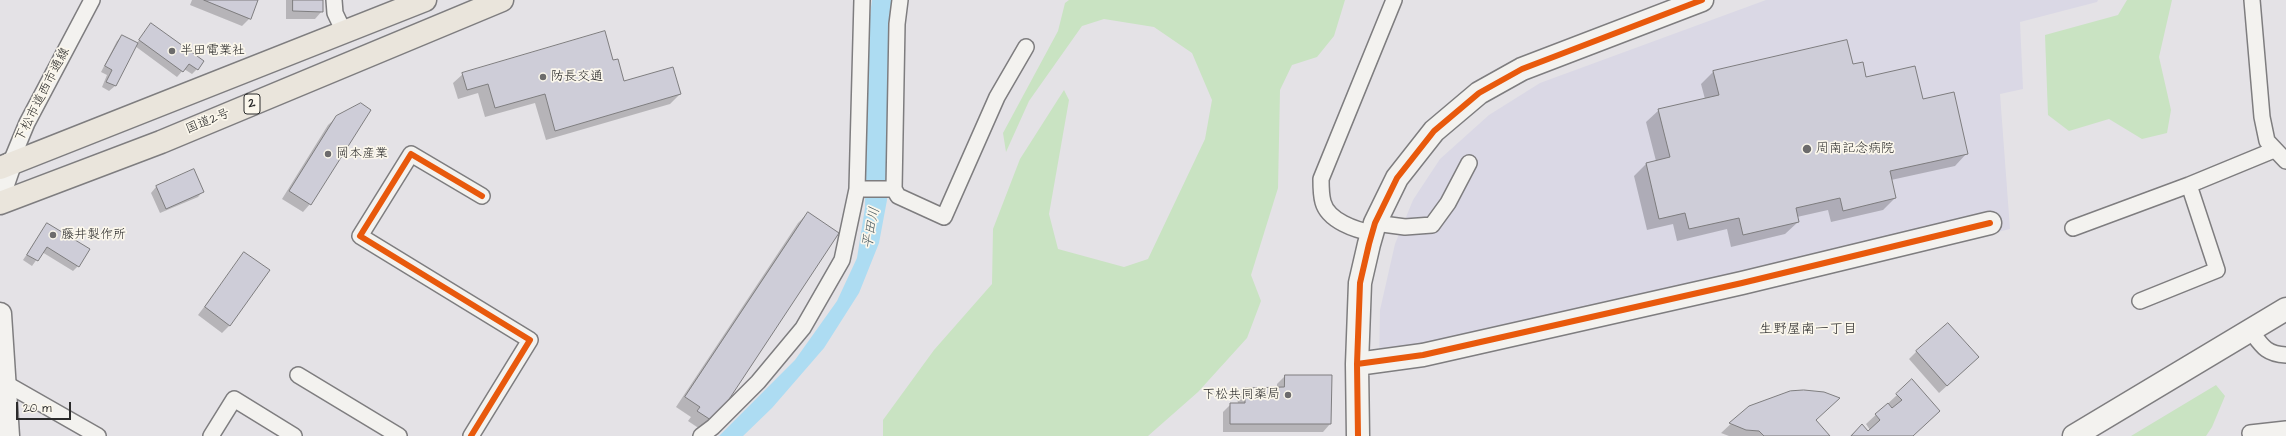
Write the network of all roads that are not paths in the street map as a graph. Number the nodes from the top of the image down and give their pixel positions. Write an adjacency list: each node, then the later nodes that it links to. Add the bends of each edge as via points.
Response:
1 (92, 0): 15 (street, 下松市道西市通線)
2 (334, 0): 10 (street, via 335,13)
3 (425, 0): 10 (highway)
4 (502, 0): 21 (highway, 国道2号 / 2, via 161,142)
5 (862, 0): 18 (street)
6 (900, 0): 17 (street)
7 (1394, 0): 23 (street, via 1321,179 1323,203 1335,218 1357,230)
8 (1702, 0): 23 (street, via 1522,69 1479,93 1434,131 1397,178)
9 (2252, 0): 12 (street, via 2262,117 2267,141)
10 (344, 32): 15 (highway)
11 (1026, 47): 17 (street, via 997,97 944,217 898,196)
12 (2274, 150): 13 (street); 16 (street)
13 (2286, 161)
14 (1469, 163): 23 (street, via 1448,203 1432,225)
15 (5, 166): 19 (street, 下松市道西市通線)
16 (2189, 185): 24 (street); 25 (street, via 2217,270)
17 (892, 188): 18 (street)
18 (859, 190): 41 (street, via 842,260 803,328 758,382)
19 (0, 193)
20 (482, 196): 40 (street, via 411,154 360,236 530,340)
21 (0, 203)
22 (1990, 223): 30 (street, via 1742,283 1423,355)
23 (1374, 228): 30 (street, via 1360,283)
24 (2073, 228)
25 (2140, 301)
26 (2286, 309): 28 (street)
27 (0, 314): 32 (street)
28 (2251, 331): 29 (street, via 2272,354); 43 (street)
29 (2286, 355)
30 (1357, 364): 42 (street)
31 (298, 375): 39 (street)
32 (5, 383): 35 (street); 36 (street)
33 (2286, 429): 34 (street)
34 (2250, 433)
35 (8, 436)
36 (98, 436)
37 (211, 436): 38 (street, via 234,399)
38 (294, 436)
39 (399, 436)
40 (471, 436)
41 (701, 436)
42 (1358, 436)
43 (2074, 436)

